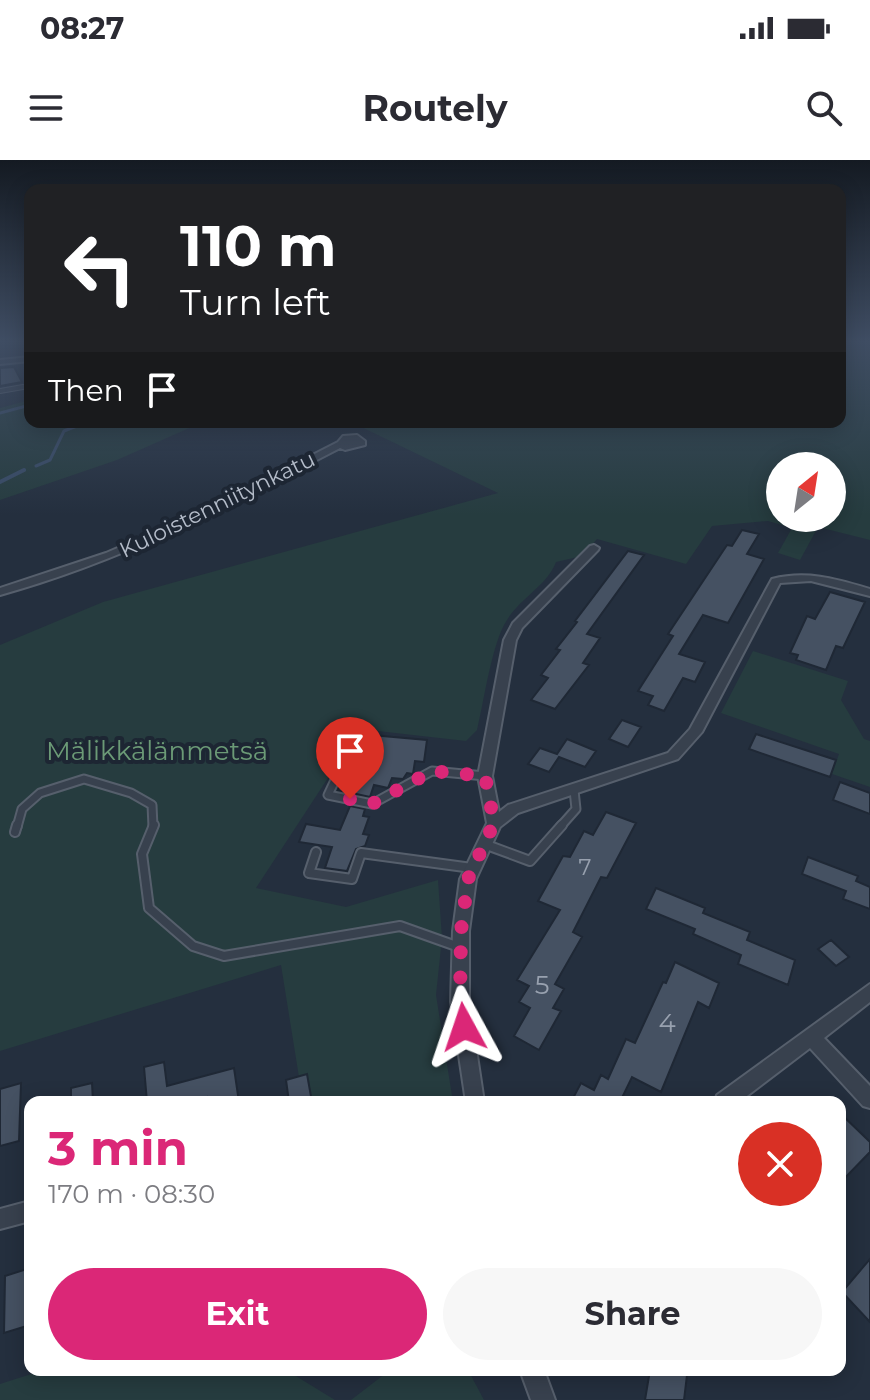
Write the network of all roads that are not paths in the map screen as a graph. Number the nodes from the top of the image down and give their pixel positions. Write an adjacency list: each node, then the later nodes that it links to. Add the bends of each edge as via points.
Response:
1 (375, 449): 3 (street, Kuloistenniitynkatu, via 353,437 344,439 166,531)
2 (594, 548): 6 (street, via 517,626 510,640)
3 (0, 592)
4 (870, 593): 7 (street, via 812,577 791,575 776,581 684,746 652,765)
5 (371, 766): 6 (lane, via 344,761 328,795 372,804 432,771)
6 (485, 776): 8 (street)
7 (574, 790): 8 (street, via 513,809); 10 (lane, via 576,809 530,861)
8 (494, 823): 10 (street)
9 (15, 832): 13 (lane, via 22,809 40,793 84,779 152,805 155,822 142,854 149,908 193,946 224,956 400,926)
10 (484, 844): 12 (street)
11 (316, 852): 12 (lane, via 309,873 352,879 361,853)
12 (472, 868): 13 (street)
13 (461, 947): 16 (street, via 460,1002)
14 (870, 992): 15 (street)
15 (811, 1037): 17 (street); 18 (street)
16 (474, 1096)
17 (732, 1096)
18 (870, 1099)
19 (24, 1213): 20 (street)
20 (0, 1219)
21 (534, 1376): 22 (street)
22 (543, 1400)

